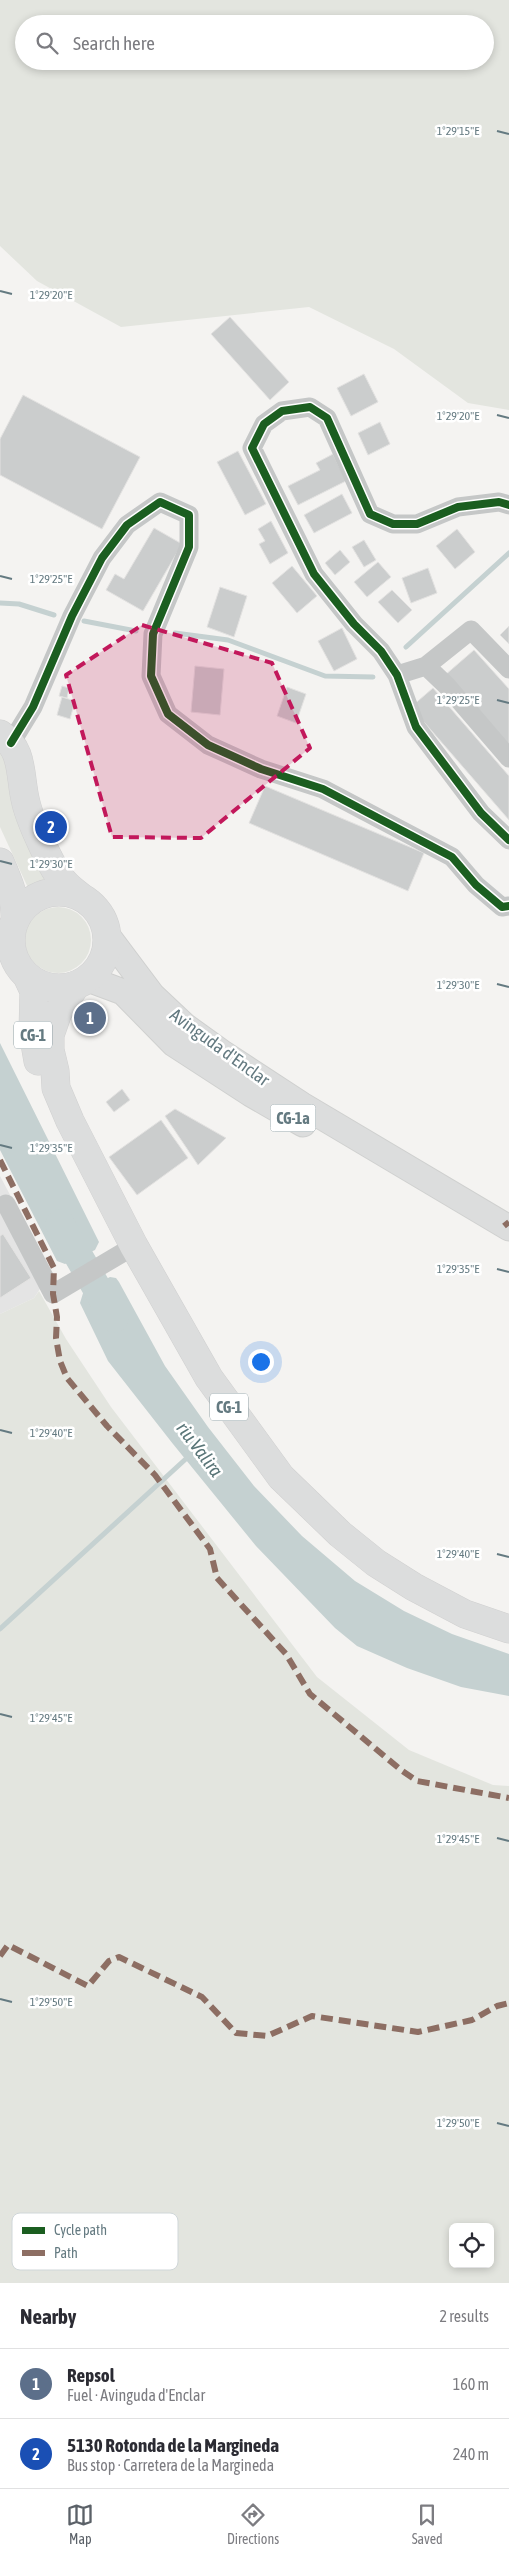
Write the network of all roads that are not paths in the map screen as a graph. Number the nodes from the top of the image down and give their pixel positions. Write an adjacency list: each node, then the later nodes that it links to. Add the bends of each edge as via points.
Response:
1 (509, 505): 4 (street, via 499,502 458,507 417,524 393,524 370,514 327,418 310,407 282,410 264,424 252,448 314,574 354,624 381,651)
2 (426, 666): 3 (street, via 471,630); 4 (street); 6 (street)
3 (509, 669)
4 (397, 675): 7 (street, via 416,726 482,813)
5 (6, 738): 9 (highway, via 18,756 33,823 62,881); 10 (street, via 33,707 72,616 102,558 127,525 160,502 188,515 189,547 153,634 151,676 168,714 208,744 261,769 323,789 452,857 476,886 502,907)
6 (509, 758)
7 (509, 840)
8 (0, 862): 11 (highway, CG-1, via 16,907)
9 (81, 897): 11 (highway, via 58,892 40,896 25,906); 12 (highway, via 99,913)
10 (509, 906)
11 (15, 921): 13 (highway, CG-1, via 12,952)
12 (107, 935): 14 (highway, CG-1, via 103,959); 17 (main road, Avinguda d'Enclar / CG-1a, via 152,995 185,1026 302,1105)
13 (27, 976): 14 (highway, via 50,987 63,988); 15 (highway, CG-1, via 34,991 33,1032 39,1065 43,1077)
14 (82, 982): 15 (highway, CG-1, via 58,1012 50,1035); 18 (main road, Avinguda d'Enclar / CG-1a, via 123,992 174,1044 251,1094)
15 (56, 1088): 19 (highway, CG-1)
16 (6, 1204): 19 (street, via 53,1294)
17 (509, 1228)
18 (509, 1246)
19 (123, 1252): 20 (highway, CG-1, via 281,1477 340,1534 376,1563 446,1605)
20 (509, 1629)

